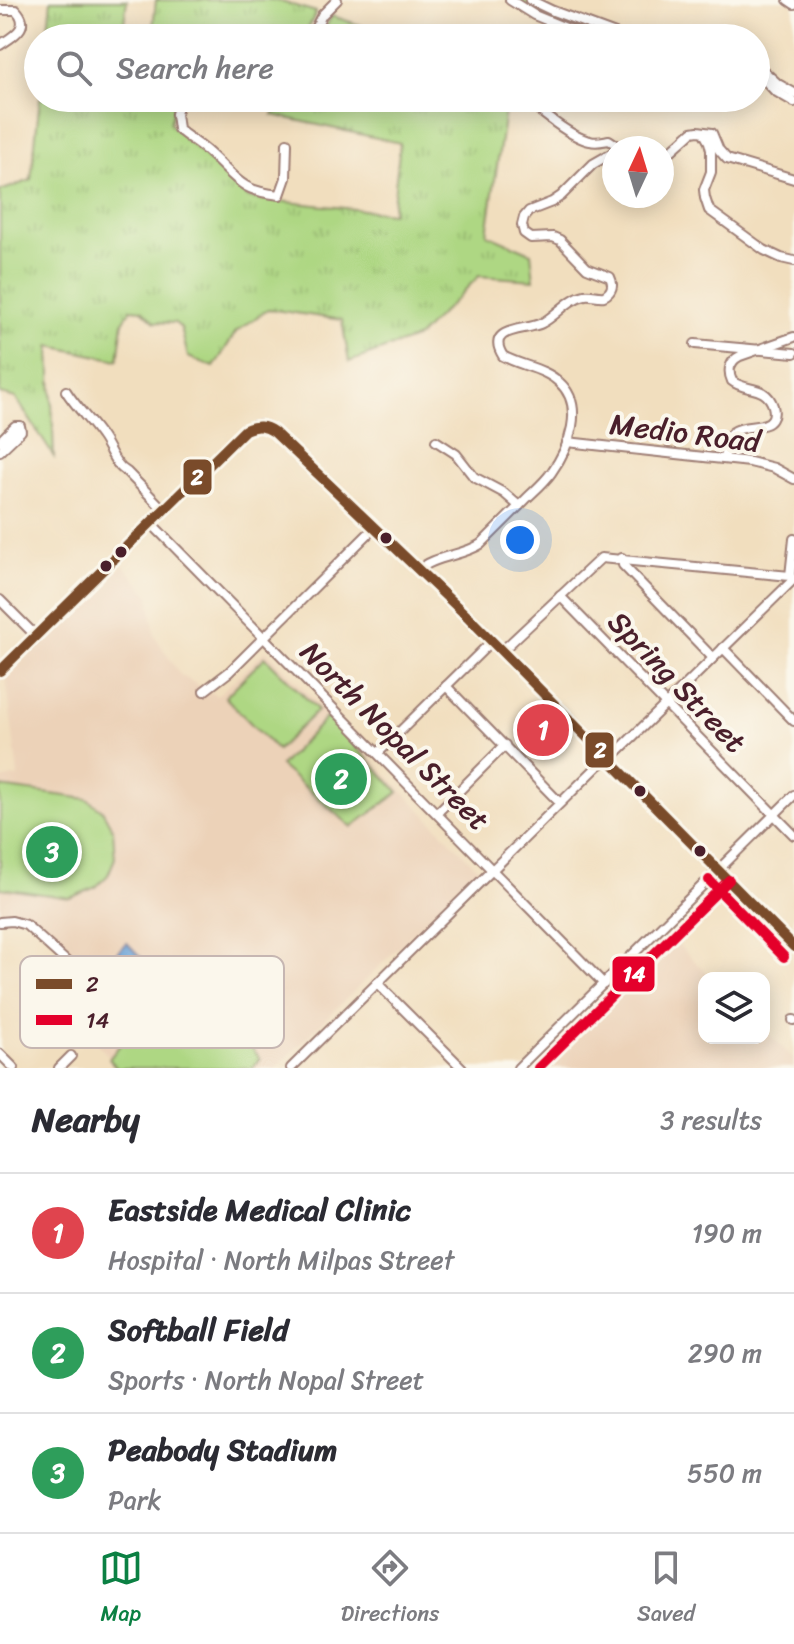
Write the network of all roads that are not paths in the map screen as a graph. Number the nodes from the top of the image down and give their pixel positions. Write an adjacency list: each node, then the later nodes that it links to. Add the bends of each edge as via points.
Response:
1 (337, 0): 7 (street)
2 (510, 0): 8 (street)
3 (530, 0): 9 (street)
4 (788, 0): 5 (street)
5 (794, 4)
6 (0, 10): 10 (street, via 16,10 23,24)
7 (316, 24)
8 (556, 24)
9 (588, 24)
10 (0, 45)
11 (770, 77): 13 (street)
12 (770, 87): 14 (street)
13 (794, 93)
14 (794, 102)
15 (176, 112): 19 (street, via 178,129 247,188 280,195)
16 (542, 112): 18 (street, via 582,139)
17 (704, 133): 20 (street, via 692,132); 22 (street, via 712,133 727,159); 23 (street, via 711,150 704,190 709,210 768,252)
18 (602, 141)
19 (287, 143)
20 (674, 148)
21 (602, 158): 31 (street, via 561,196 529,211 522,225 531,238 553,237 587,268 610,277 610,292 577,298 537,326 512,330 499,342 503,356 549,374 567,391 573,417)
22 (794, 179)
23 (794, 261)
24 (794, 337): 26 (street)
25 (695, 344): 26 (street)
26 (757, 350): 27 (street); 33 (street, via 732,361 730,377 737,385 764,393 773,407 772,418 730,436)
27 (794, 353)
28 (66, 391): 36 (street, via 120,469)
29 (0, 441): 32 (street, via 20,426)
30 (436, 441): 35 (street, via 456,454 474,477)
31 (567, 442): 33 (street, Medio Road); 35 (street, via 553,470)
32 (0, 451)
33 (725, 458): 34 (street, Medio Road, via 762,464)
34 (794, 479)
35 (519, 506): 41 (street, via 478,547)
36 (164, 510): 37 (main road); 38 (main road, via 245,430 258,425 270,429)
37 (151, 523): 45 (main road); 46 (street, North Nopal Street)
38 (374, 528): 41 (main road); 46 (street)
39 (794, 539): 42 (street)
40 (622, 558): 42 (street); 43 (street, via 601,558); 50 (street)
41 (418, 571): 47 (main road)
42 (793, 578): 48 (street)
43 (560, 596): 49 (street); 54 (street, Spring Street)
44 (0, 600): 45 (street)
45 (36, 636): 51 (main road)
46 (264, 638): 53 (street); 57 (street, North Nopal Street)
47 (492, 641): 49 (main road); 52 (street)
48 (723, 648): 50 (street); 55 (street)
49 (502, 651): 58 (main road)
50 (713, 658): 54 (street)
51 (0, 671)
52 (446, 686): 56 (street); 57 (street)
53 (204, 691)
54 (666, 705): 58 (street); 62 (street, Spring Street)
55 (794, 721)
56 (505, 745): 60 (street); 61 (street)
57 (378, 753): 61 (street, North Nopal Street)
58 (607, 759): 60 (street); 65 (main road)
59 (794, 795): 62 (street)
60 (560, 803): 64 (street)
61 (437, 813): 64 (street, North Nopal Street)
62 (774, 815): 63 (street, Spring Street); 65 (street)
63 (794, 835)
64 (492, 870): 69 (street); 70 (street, North Nopal Street)
65 (719, 870): 67 (main road); 70 (street)
66 (0, 922): 68 (street, via 26,925)
67 (794, 947)
68 (60, 956)
69 (377, 983): 75 (street); 76 (street)
70 (604, 984): 77 (street)
71 (0, 1054): 73 (street)
72 (71, 1056): 74 (street)
73 (14, 1068)
74 (59, 1068)
75 (291, 1068)
76 (462, 1068)
77 (518, 1068)

